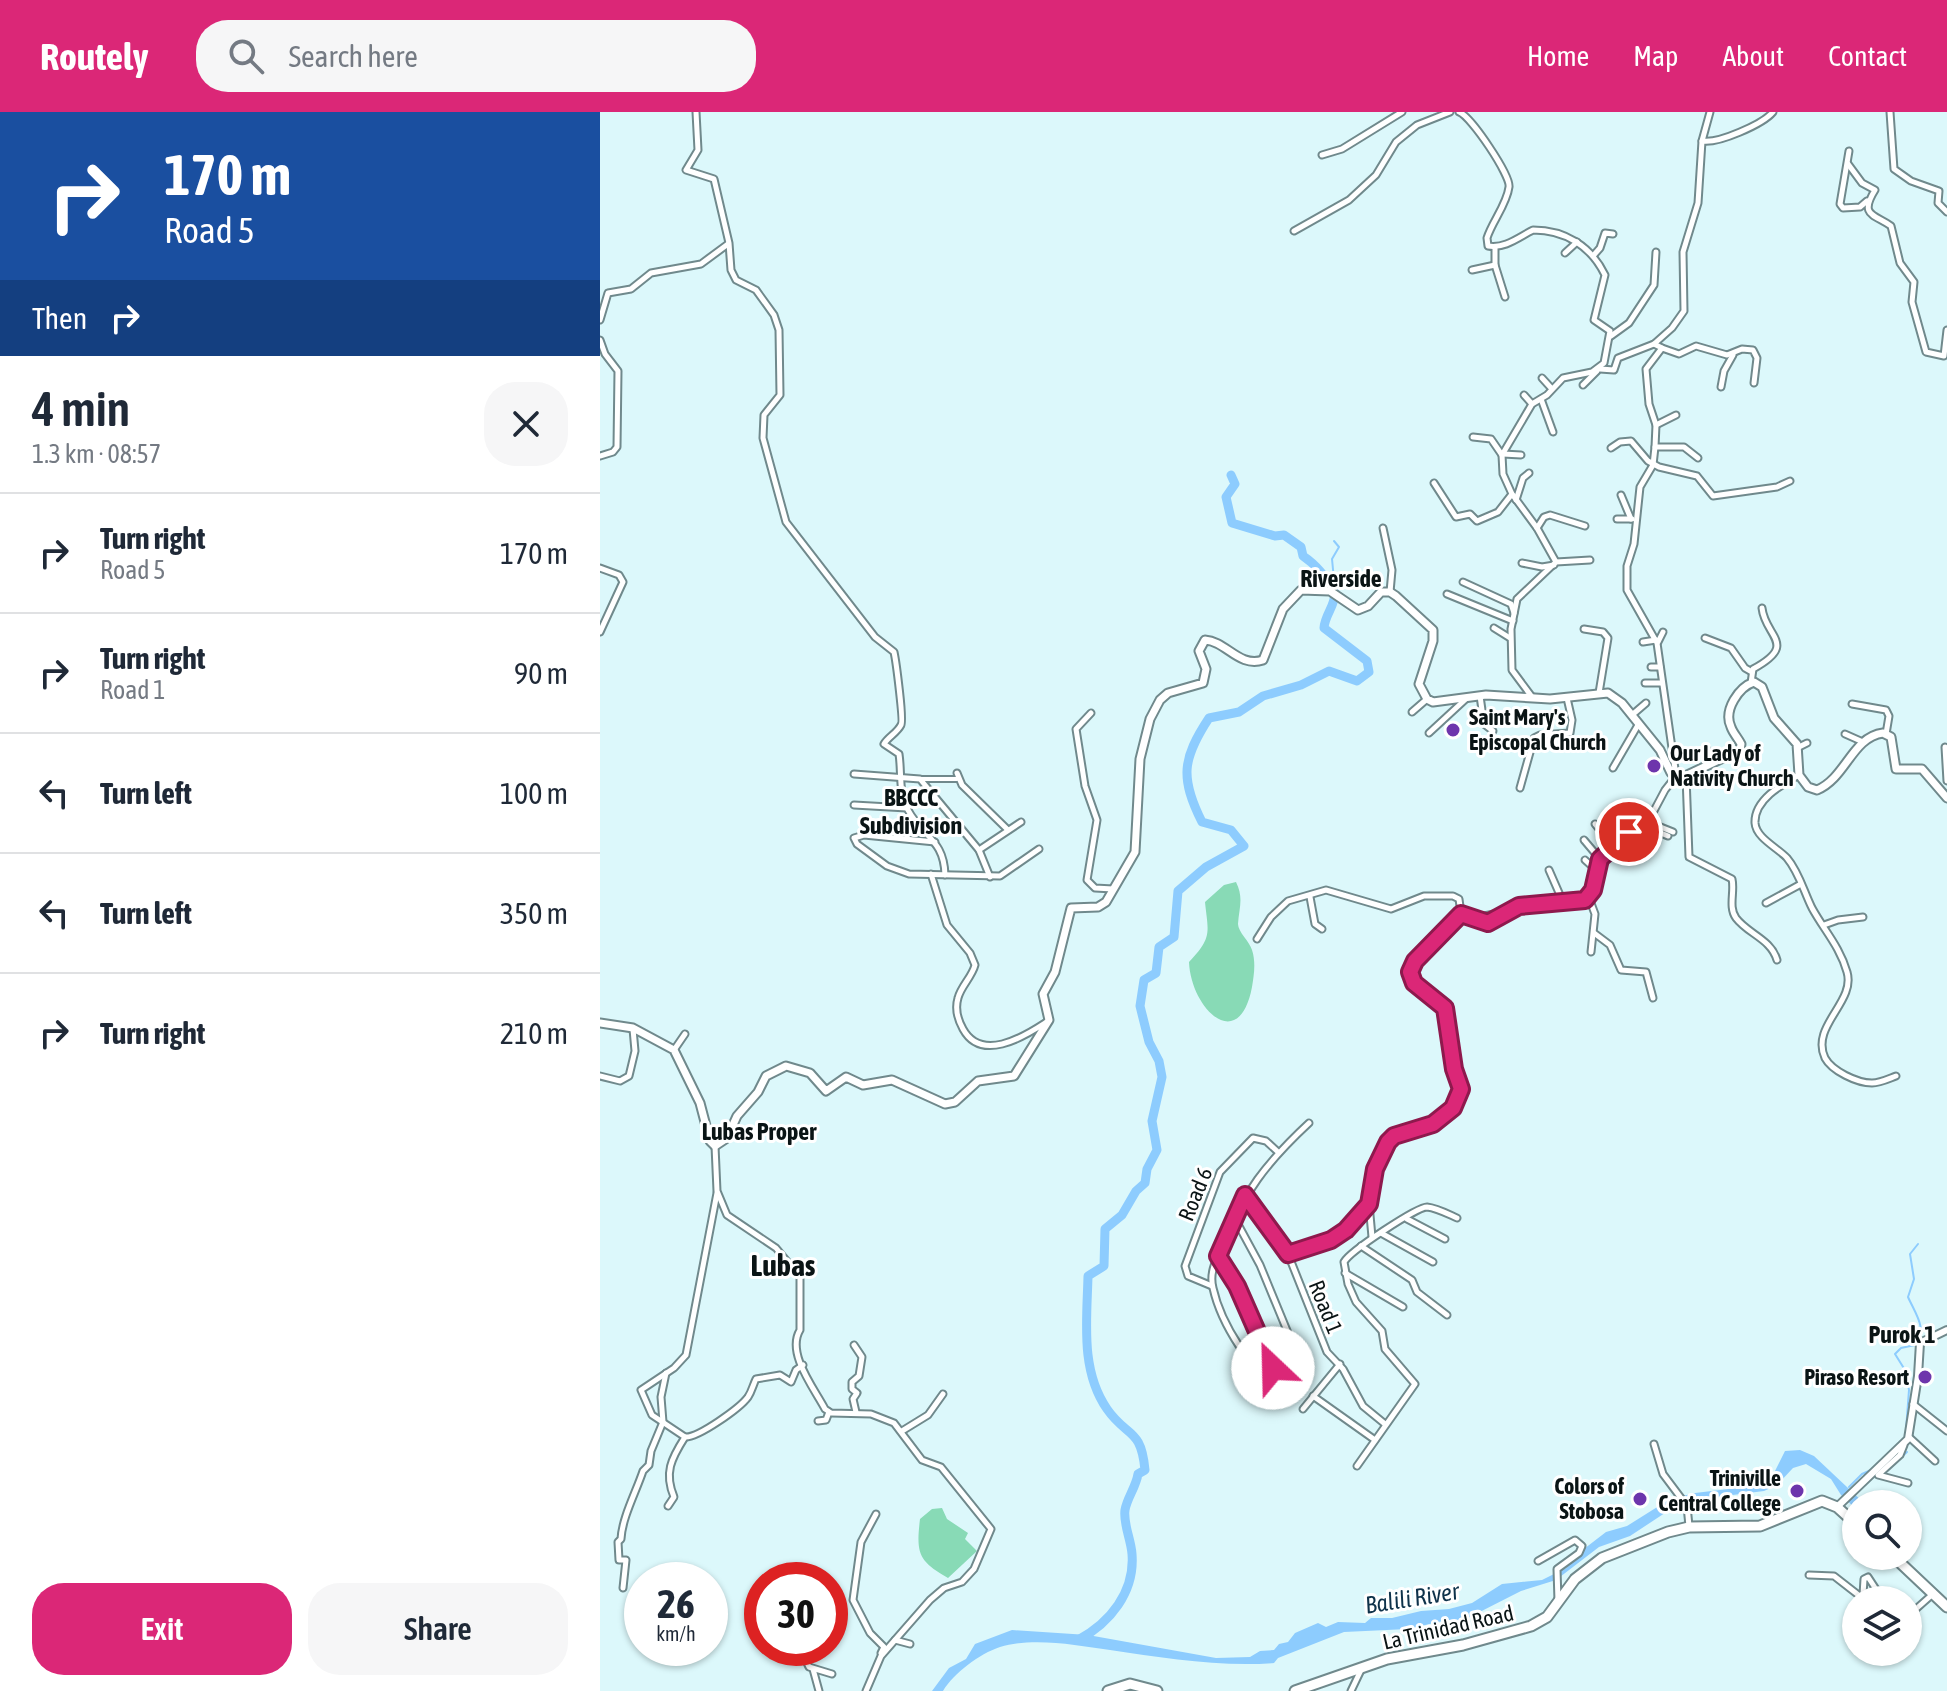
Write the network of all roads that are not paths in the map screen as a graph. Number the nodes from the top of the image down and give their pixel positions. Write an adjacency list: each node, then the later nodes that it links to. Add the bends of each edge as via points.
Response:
1 (696, 112): 19 (street, via 698,150 686,170 714,179)
2 (1402, 112): 12 (street, via 1342,149)
3 (1432, 112): 9 (street)
4 (1450, 112): 9 (street)
5 (1459, 112): 20 (street, via 1477,128 1509,179 1487,238 1488,246)
6 (1710, 112): 10 (street)
7 (1773, 112): 10 (street, via 1719,140)
8 (1890, 112): 15 (street, via 1894,169 1939,191 1938,203)
9 (1436, 118): 16 (street, via 1396,142 1376,175 1349,200)
10 (1702, 141): 31 (street, via 1698,203 1683,252 1684,311)
11 (1849, 151): 13 (street)
12 (1322, 155)
13 (1848, 164): 14 (street, via 1875,190); 14 (street, via 1840,204 1852,208)
14 (1868, 201): 28 (street, via 1873,217 1891,226 1900,263 1914,282 1912,302 1926,352 1944,356)
15 (1947, 212)
16 (1294, 231)
17 (1613, 234): 23 (street, via 1605,233)
18 (1577, 242): 20 (street, via 1563,233 1533,230); 22 (street); 23 (street)
19 (729, 243): 27 (street, via 701,264 651,273 631,289 608,293); 112 (street, via 733,276 756,290 779,330 781,387 764,415 763,438 786,522 896,657 904,716 884,744 899,754)
20 (1495, 247): 24 (street)
21 (1656, 252): 29 (street, via 1654,285 1629,323)
22 (1565, 253)
23 (1593, 256): 29 (street, via 1605,275 1594,320)
24 (1495, 265): 25 (street); 26 (street)
25 (1472, 270)
26 (1505, 297)
27 (600, 320)
28 (1947, 330)
29 (1611, 336): 34 (street)
30 (600, 340): 51 (street, via 616,366 618,384 617,447)
31 (1654, 344): 32 (street); 34 (street, via 1618,358 1611,372)
32 (1662, 348): 33 (street, via 1679,354 1696,346); 44 (street, via 1646,369)
33 (1734, 354): 36 (street, via 1756,351); 38 (street)
34 (1599, 370): 37 (street); 39 (street, via 1568,376)
35 (1542, 378): 39 (street)
36 (1754, 383)
37 (1583, 385)
38 (1721, 387)
39 (1552, 389): 41 (street)
40 (1524, 395): 42 (street)
41 (1541, 399): 42 (street); 45 (street)
42 (1532, 404): 49 (street)
43 (1676, 415): 44 (street)
44 (1656, 425): 47 (street)
45 (1553, 432)
46 (1473, 437): 49 (street, via 1491,439)
47 (1655, 447): 52 (street, via 1684,447); 53 (street)
48 (1611, 448): 53 (street, via 1631,441)
49 (1502, 454): 50 (street); 58 (street, via 1503,474)
50 (1521, 455)
51 (600, 456)
52 (1698, 458)
53 (1653, 465): 55 (street, via 1697,476 1713,496); 59 (street, via 1640,487)
54 (1529, 473): 58 (street)
55 (1790, 481)
56 (1434, 483): 58 (street, via 1456,517 1470,514 1477,521)
57 (1621, 495): 59 (street)
58 (1514, 497): 63 (street)
59 (1634, 518): 60 (street); 80 (street, via 1627,590)
60 (1617, 519)
61 (1585, 526): 63 (street, via 1550,515)
62 (1383, 528): 69 (street, via 1392,570)
63 (1537, 528): 66 (street)
64 (1590, 560): 66 (street)
65 (1522, 563): 66 (street)
66 (1556, 564): 72 (street, via 1522,593)
67 (600, 568): 75 (street, via 623,582)
68 (1463, 582): 72 (street, via 1511,604)
69 (1390, 592): 92 (main road, via 1433,630 1419,678); 142 (main road, via 1381,592 1358,610 1333,593 1301,590 1292,597 1259,663 1232,655 1214,641 1201,642 1206,679 1168,693 1150,719 1140,759 1135,852)
70 (1447, 594): 72 (street)
71 (1762, 608): 83 (street, via 1778,643)
72 (1513, 618): 77 (street)
73 (1494, 628): 77 (street)
74 (1584, 629): 87 (street, via 1608,638)
75 (600, 632)
76 (1663, 632): 80 (street)
77 (1510, 638): 90 (street, via 1512,670)
78 (1705, 638): 83 (street, via 1731,648)
79 (1643, 642): 80 (street)
80 (1656, 642): 82 (street)
81 (1651, 667): 82 (street)
82 (1660, 667): 85 (street)
83 (1752, 672): 86 (street)
84 (1645, 683): 85 (street)
85 (1661, 683): 114 (street)
86 (1751, 683): 107 (main road, via 1762,687 1774,718); 108 (main road, via 1729,714 1741,748)
87 (1599, 693): 91 (main road); 97 (main road, via 1617,697)
88 (1480, 696): 89 (main road); 90 (main road); 99 (street, via 1484,724)
89 (1468, 697): 92 (main road); 100 (street)
90 (1533, 698): 91 (main road)
91 (1567, 698): 118 (street, via 1570,733 1534,738)
92 (1427, 699): 95 (street)
93 (1646, 703): 97 (street)
94 (1852, 704): 102 (street, via 1886,710)
95 (1412, 712)
96 (1091, 713): 142 (street, via 1076,729 1085,786 1097,820 1087,880 1095,888)
97 (1632, 716): 98 (main road)
98 (1638, 725): 109 (street); 114 (main road)
99 (1493, 731)
100 (1429, 733)
101 (1845, 734): 103 (street)
102 (1886, 734): 103 (main road); 119 (main road, via 1896,769 1922,769)
103 (1868, 738): 111 (main road, via 1842,773 1820,790 1808,787)
104 (1807, 743): 107 (street)
105 (1945, 747): 117 (street)
106 (1706, 748): 108 (street)
107 (1797, 748): 111 (main road)
108 (1712, 764): 115 (main road)
109 (1613, 768)
110 (854, 774): 112 (street)
111 (1799, 775): 141 (street, via 1770,795 1755,822 1758,833 1790,861)
112 (898, 776): 116 (street); 121 (street)
113 (957, 776): 116 (street); 126 (street)
114 (1676, 776): 115 (main road); 125 (street)
115 (1686, 776): 156 (street, via 1689,857 1732,879 1736,918 1773,949)
116 (920, 779): 133 (street)
117 (1947, 781)
118 (1520, 788)
119 (1947, 798)
120 (854, 805): 121 (street)
121 (907, 808): 130 (street)
122 (1619, 818): 127 (street)
123 (1021, 822): 126 (street)
124 (1595, 824): 131 (street)
125 (1646, 824): 127 (street); 128 (street)
126 (1008, 830): 133 (street)
127 (1629, 832): 131 (street)
128 (1671, 834)
129 (1584, 840): 134 (street)
130 (936, 842): 138 (street, via 854,838 900,872); 139 (street)
131 (1612, 845): 134 (street)
132 (1039, 849): 140 (street)
133 (979, 850): 140 (street)
134 (1600, 859): 136 (street)
135 (1585, 860): 136 (street)
136 (1595, 869): 144 (street)
137 (1549, 870): 145 (street)
138 (931, 874): 139 (street); 158 (street, via 947,925 975,965 958,998 960,1022 971,1041 1002,1045)
139 (945, 875): 140 (street)
140 (990, 877)
141 (1801, 884): 146 (street); 151 (street)
142 (1113, 889): 158 (main road, via 1101,905 1075,906 1068,913 1055,972 1043,994)
143 (1310, 897): 148 (street, via 1326,890 1391,909 1424,896 1453,896 1459,899); 152 (street, via 1315,924); 154 (street, via 1288,901)
144 (1589, 898): 145 (street); 153 (street)
145 (1563, 902): 147 (street)
146 (1766, 903)
147 (1505, 912): 148 (street, via 1488,923); 149 (street)
148 (1461, 914): 170 (street, via 1410,972 1414,983 1445,1008 1460,1095 1433,1124 1388,1142 1375,1169)
149 (1484, 916)
150 (1863, 917): 151 (street)
151 (1824, 925): 164 (street, via 1838,947 1849,983 1823,1036 1823,1054 1831,1066 1863,1081 1877,1083)
152 (1322, 929)
153 (1594, 933): 155 (street); 157 (street, via 1610,945 1621,970 1649,975)
154 (1257, 939)
155 (1591, 952)
156 (1777, 960)
157 (1653, 998)
158 (1049, 1020): 166 (main road, via 1014,1076 978,1081 950,1104 892,1080 863,1085 846,1077 826,1091 810,1073 781,1067 766,1076 727,1138)
159 (600, 1023): 160 (main road)
160 (633, 1028): 162 (main road); 163 (street, via 629,1076 620,1081)
161 (685, 1034): 162 (street)
162 (674, 1050): 166 (main road)
163 (600, 1076)
164 (1896, 1076)
165 (1309, 1123): 167 (street)
166 (715, 1146): 168 (street)
167 (1278, 1152): 169 (street); 182 (street, Road 6, via 1253,1138 1220,1172 1185,1266 1188,1276)
168 (717, 1191): 188 (street, via 732,1220 776,1248 800,1277 795,1346); 189 (street, via 690,1341 680,1363)
169 (1245, 1195): 171 (street); 178 (street, Road 1)
170 (1369, 1204): 175 (street); 178 (street, via 1331,1240)
171 (1234, 1217): 179 (street); 190 (street, via 1302,1367 1301,1376)
172 (1457, 1218): 173 (street, via 1424,1207)
173 (1407, 1219): 174 (street); 176 (street)
174 (1380, 1233): 175 (street); 180 (street)
175 (1372, 1237): 177 (street)
176 (1445, 1239)
177 (1361, 1246): 181 (street, via 1346,1257); 184 (street, via 1412,1280 1417,1292)
178 (1288, 1254): 187 (street, Road 1, via 1327,1352)
179 (1218, 1256): 182 (street); 190 (street, via 1237,1286)
180 (1433, 1262)
181 (1344, 1273): 183 (street); 199 (street, via 1356,1302 1382,1331 1385,1349 1415,1384)
182 (1212, 1286): 190 (street, via 1235,1339 1279,1397)
183 (1403, 1307)
184 (1447, 1315)
185 (1947, 1330): 193 (street, via 1920,1343)
186 (854, 1345): 196 (street, via 862,1357 859,1376 852,1382)
187 (1340, 1364): 192 (street); 199 (street, Road 1, via 1358,1400)
188 (803, 1365): 195 (street); 202 (street, via 791,1382 780,1375 756,1379 742,1403 703,1432)
189 (666, 1373): 198 (street); 198 (street, via 640,1393 649,1412)
190 (1284, 1393)
191 (943, 1394): 200 (street, via 928,1415)
192 (1313, 1396): 194 (street); 204 (street)
193 (1912, 1404): 201 (street); 203 (street)
194 (1303, 1409)
195 (829, 1412): 196 (street); 197 (street, via 826,1420)
196 (856, 1412): 200 (street, via 885,1418)
197 (818, 1421)
198 (663, 1422): 202 (street); 221 (street, via 618,1542 619,1560 626,1560)
199 (1385, 1424): 204 (street)
200 (902, 1431): 226 (street, via 922,1460 941,1467 991,1530 964,1581 937,1593)
201 (1947, 1431)
202 (685, 1437): 212 (street, via 671,1462 668,1481 674,1497)
203 (1909, 1437): 206 (street); 207 (street)
204 (1375, 1440): 208 (street)
205 (1654, 1444): 214 (street, via 1663,1474 1687,1506)
206 (1904, 1445): 209 (street, via 1880,1472); 210 (street)
207 (1935, 1461)
208 (1357, 1466)
209 (1908, 1483)
210 (1840, 1502): 211 (highway); 214 (highway, La Trinidad Road, via 1814,1502 1760,1526)
211 (1842, 1505)
212 (668, 1506)
213 (876, 1514): 228 (street, via 861,1542 853,1600 884,1647)
214 (1689, 1527): 223 (highway, La Trinidad Road, via 1602,1558 1582,1572)
215 (1538, 1561): 223 (street, via 1578,1540 1581,1550 1558,1568)
216 (1909, 1570): 222 (highway)
217 (1809, 1575): 218 (street, via 1834,1576)
218 (1847, 1586)
219 (1863, 1586): 220 (street, via 1868,1577)
220 (1874, 1586)
221 (623, 1588)
222 (1934, 1593): 224 (street); 225 (highway)
223 (1559, 1601): 230 (highway, La Trinidad Road, via 1531,1626)
224 (1922, 1604)
225 (1947, 1607)
226 (895, 1640): 227 (street); 228 (street)
227 (910, 1644)
228 (881, 1656): 234 (street)
229 (810, 1666): 231 (street)
230 (1361, 1668): 237 (highway, La Trinidad Road); 238 (street)
231 (813, 1669): 232 (street); 233 (street)
232 (832, 1674)
233 (819, 1691)
234 (866, 1691)
235 (1108, 1691): 236 (highway, via 1130,1684)
236 (1157, 1691)
237 (1295, 1691)
238 (1351, 1691)

